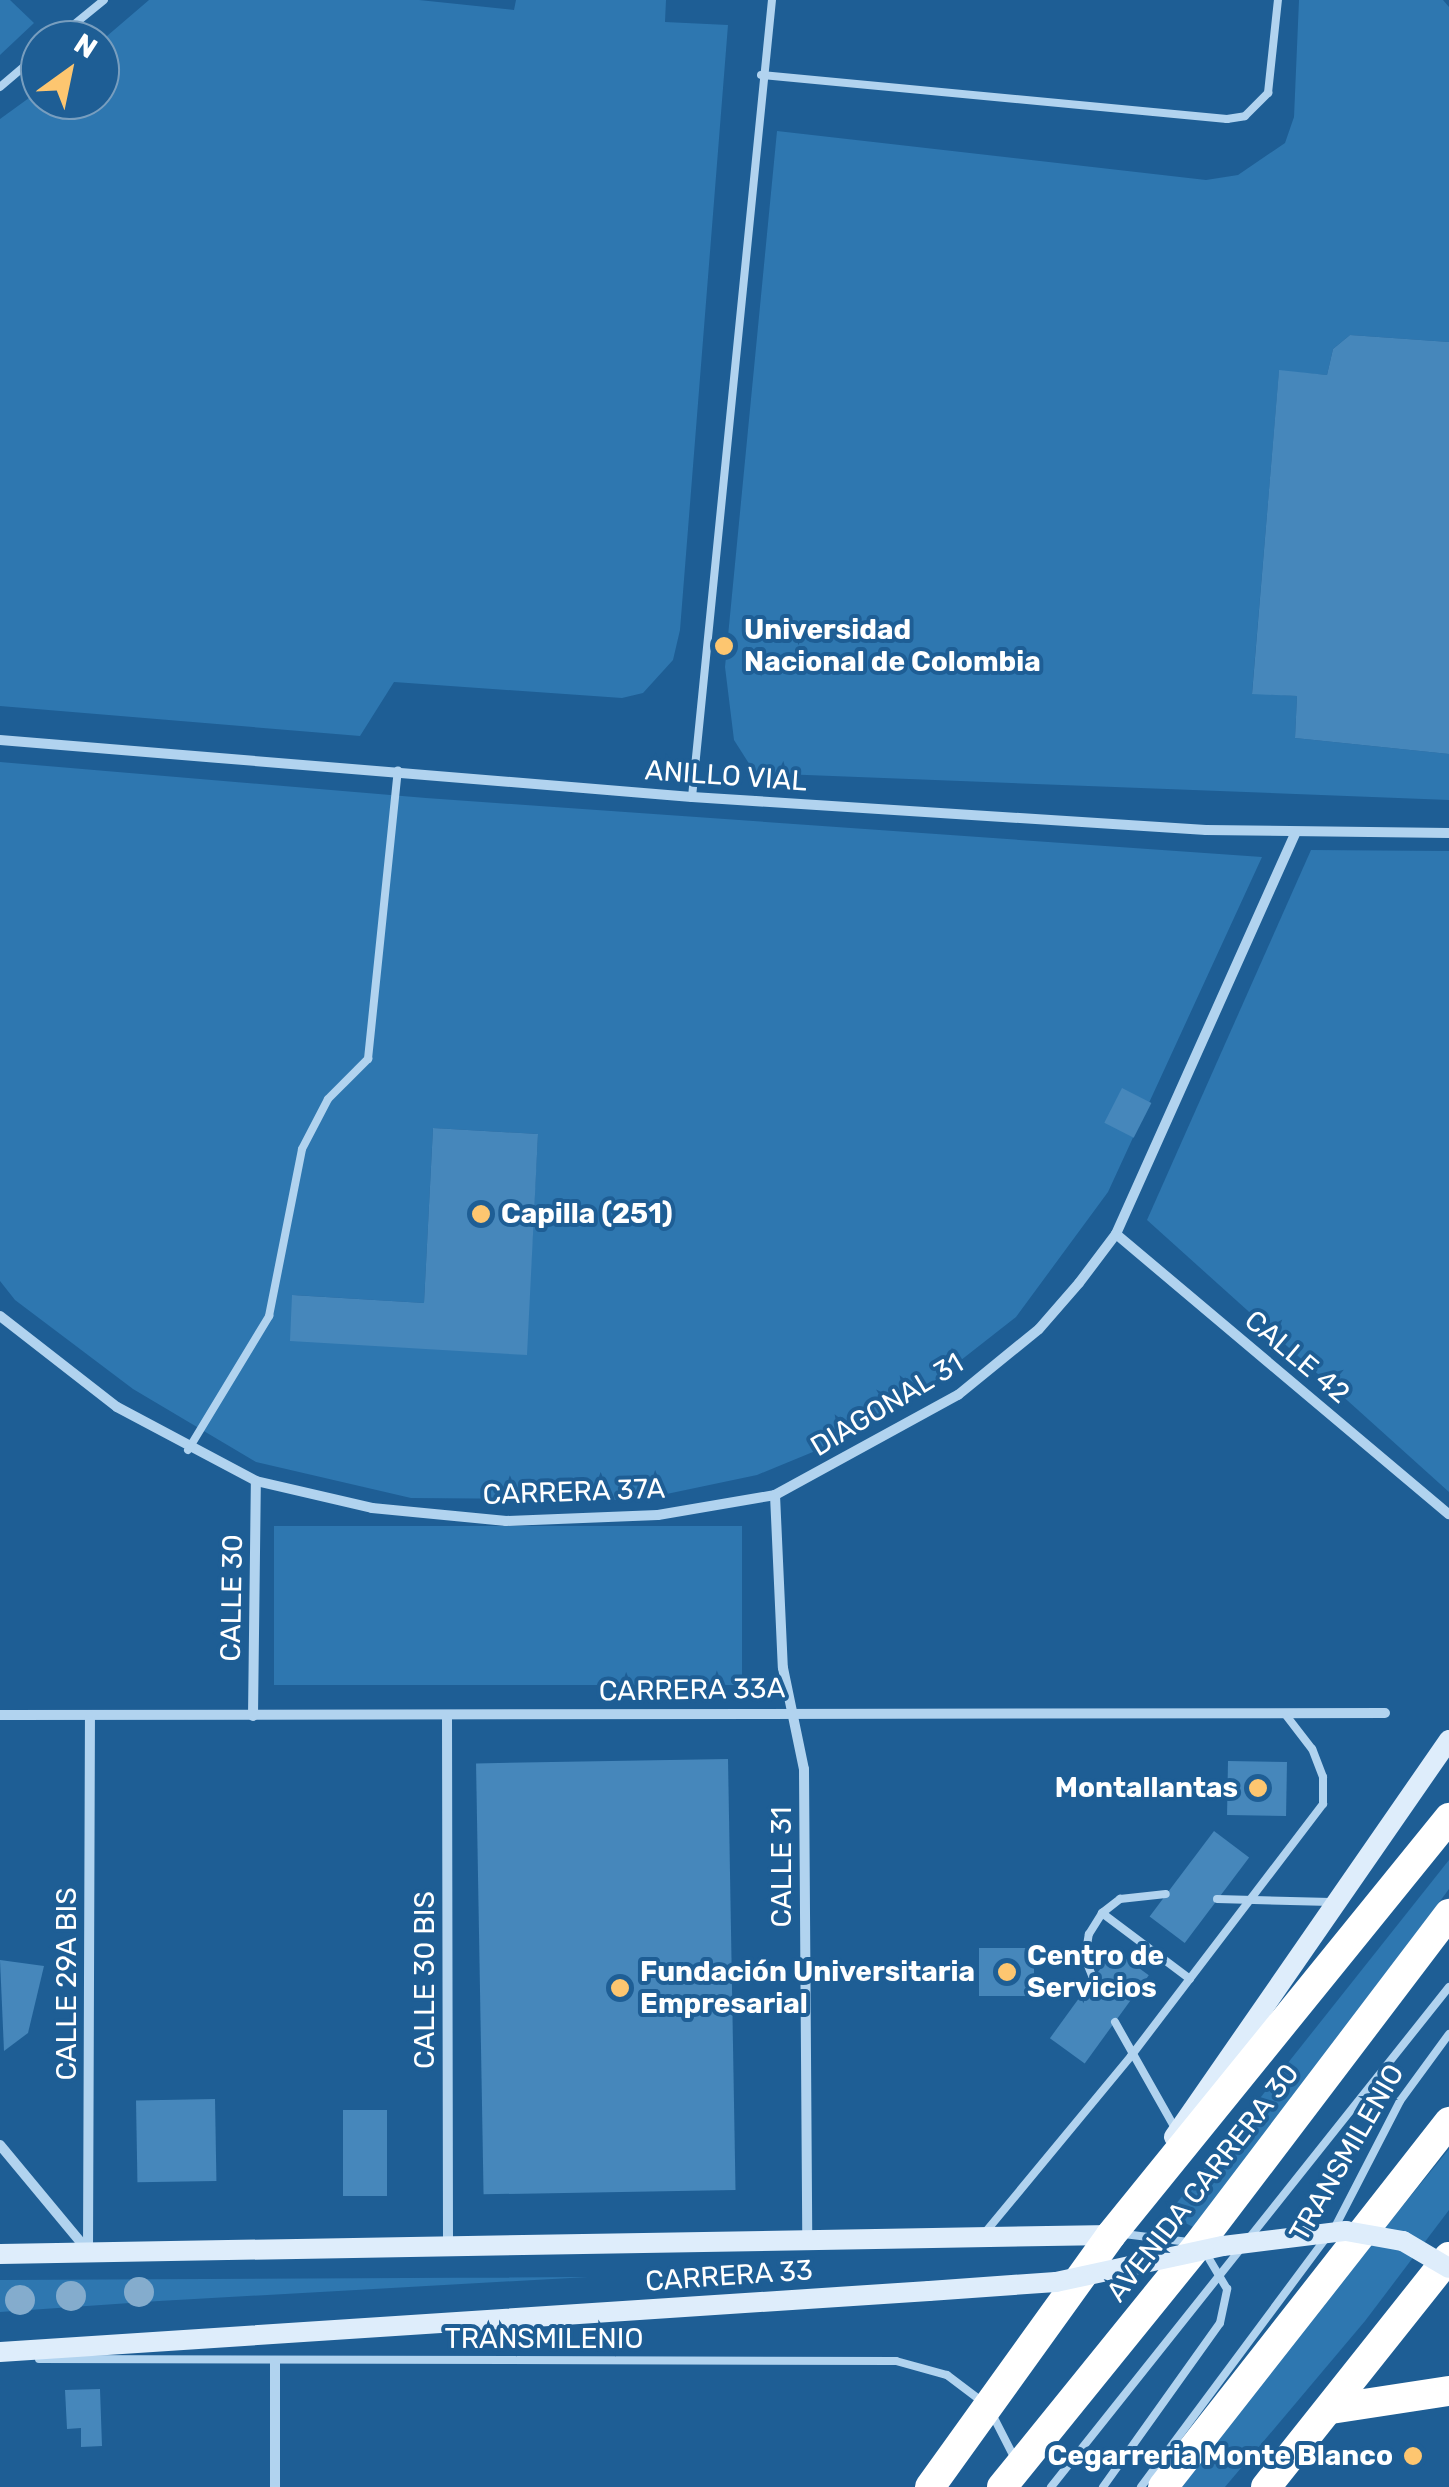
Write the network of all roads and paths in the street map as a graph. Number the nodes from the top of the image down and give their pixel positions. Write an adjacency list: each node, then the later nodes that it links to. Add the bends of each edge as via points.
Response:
1 (104, 0): 4 (lane)
2 (772, 0): 6 (lane)
3 (1278, 0): 6 (lane, via 1268,93 1245,116 1227,119)
4 (80, 20)
5 (20, 70): 7 (lane)
6 (760, 74): 10 (lane)
7 (0, 87)
8 (0, 740): 9 (street, ANILLO VIAL)
9 (398, 771): 10 (street, ANILLO VIAL); 15 (lane, via 368,1059 328,1099 302,1149 269,1316)
10 (692, 797): 12 (street, ANILLO VIAL)
11 (1449, 833): 12 (street, ANILLO VIAL)
12 (1295, 834): 13 (street, DIAGONAL 31)
13 (1116, 1234): 17 (street, DIAGONAL 31, via 1039,1330 958,1395); 18 (street, CALLE 42)
14 (0, 1316): 15 (street, CARRERA 37A, via 118,1407)
15 (188, 1450): 16 (street, CARRERA 37A)
16 (256, 1482): 17 (street, CARRERA 37A, via 372,1508 506,1521 658,1514); 25 (street, CALLE 30)
17 (775, 1496): 19 (street, CALLE 31, via 783,1668)
18 (1449, 1514)
19 (792, 1712): 21 (street, CARRERA 33A); 23 (street, CARRERA 33A); 45 (street, CALLE 31, via 804,1768)
20 (1384, 1713): 21 (street, CARRERA 33A)
21 (1285, 1714): 30 (lane, via 1312,1749 1323,1777 1322,1804)
22 (0, 1715): 24 (street, CARRERA 33A)
23 (447, 1715): 25 (street, CARRERA 33A); 46 (street, CALLE 30 BIS)
24 (90, 1716): 25 (street, CARRERA 33A); 48 (street, CALLE 29A BIS)
25 (253, 1716)
26 (1449, 1740): 31 (main road, AVENIDA CARRERA 30)
27 (1449, 1818): 43 (highway, AVENIDA CARRERA 30)
28 (1166, 1894): 32 (lane, via 1120,1899)
29 (1217, 1899): 30 (lane)
30 (1248, 1902): 31 (lane); 35 (lane)
31 (1331, 1902): 41 (main road, AVENIDA CARRERA 30)
32 (1102, 1914): 34 (lane, via 1085,1958); 35 (lane)
33 (1449, 1914): 47 (highway, AVENIDA CARRERA 30)
34 (1093, 1978)
35 (1190, 1979): 39 (lane)
36 (1449, 1987): 52 (lane, TRANSMILENIO)
37 (1114, 2022): 39 (lane)
38 (1449, 2034): 63 (lane, TRANSMILENIO, via 1400,2101 1343,2216)
39 (1132, 2056): 41 (lane); 44 (lane)
40 (1449, 2122): 64 (highway)
41 (1178, 2132): 43 (main road, AVENIDA CARRERA 30)
42 (0, 2145): 48 (street)
43 (1112, 2235): 44 (main road, CARRERA 33); 47 (lane, via 1169,2236); 56 (highway, AVENIDA CARRERA 30)
44 (981, 2238): 45 (main road, CARRERA 33)
45 (807, 2241): 46 (main road, CARRERA 33)
46 (448, 2244): 48 (main road, CARRERA 33)
47 (1197, 2246): 52 (lane); 58 (highway, AVENIDA CARRERA 30)
48 (88, 2252): 49 (main road, CARRERA 33)
49 (0, 2254)
50 (1449, 2257): 57 (highway)
51 (1449, 2268): 53 (main road, CARRERA 33, bridge, via 1403,2242 1346,2230 1222,2246 1056,2282)
52 (1221, 2273): 61 (lane, TRANSMILENIO); 62 (lane, via 1227,2302 1220,2323)
53 (0, 2355): 54 (lane, TRANSMILENIO)
54 (275, 2363): 56 (lane, TRANSMILENIO, via 896,2361 947,2375); 59 (street)
55 (1449, 2391): 57 (highway)
56 (990, 2408): 58 (lane, TRANSMILENIO); 60 (highway, AVENIDA CARRERA 30)
57 (1331, 2409): 65 (highway)
58 (1013, 2481)
59 (275, 2487)
60 (930, 2487)
61 (1051, 2487)
62 (1102, 2487)
63 (1141, 2487)
64 (1163, 2487)
65 (1266, 2487)

